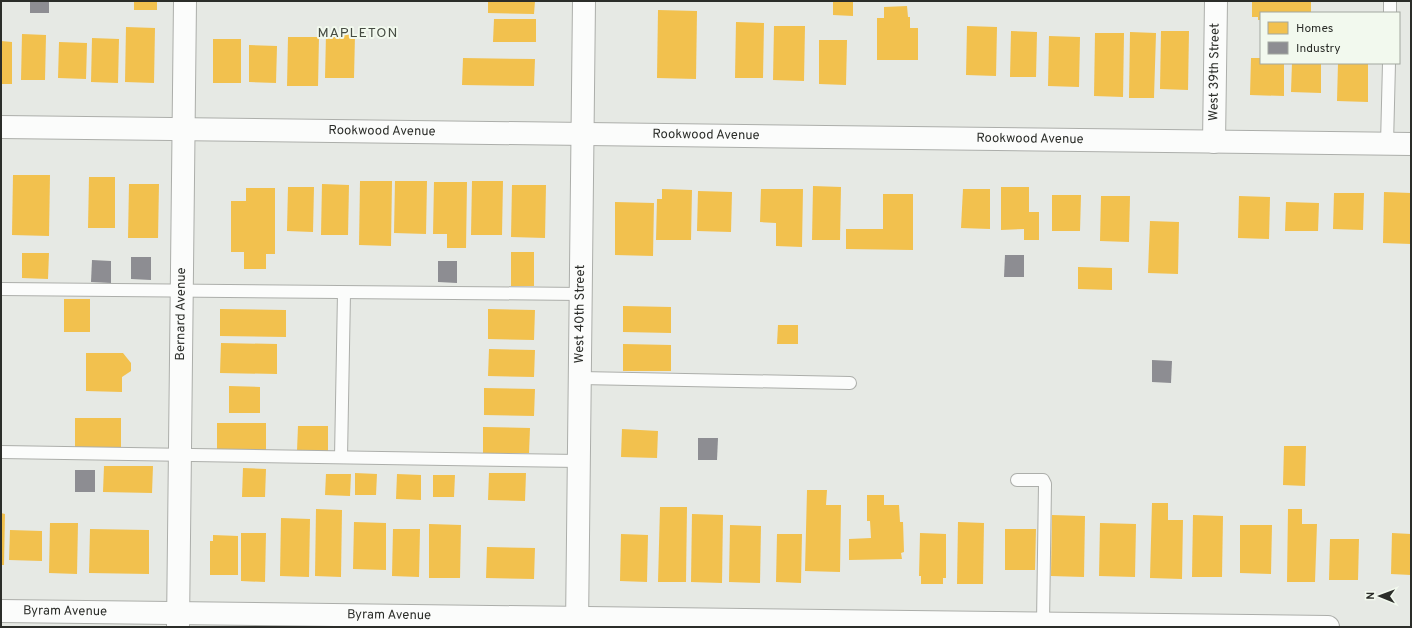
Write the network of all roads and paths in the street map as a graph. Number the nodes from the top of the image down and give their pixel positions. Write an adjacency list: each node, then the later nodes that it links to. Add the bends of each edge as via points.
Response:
1 (185, 1): 8 (street, Bernard Avenue)
2 (584, 1): 9 (street, West 40th Street)
3 (1216, 1): 10 (street, West 39th Street)
4 (1390, 1): 5 (lane)
5 (1390, 12)
6 (1389, 64): 11 (lane)
7 (1, 127): 8 (street, Rookwood Avenue)
8 (184, 129): 9 (street, Rookwood Avenue); 14 (street, Bernard Avenue)
9 (582, 134): 10 (street, Rookwood Avenue); 16 (street, West 40th Street)
10 (1214, 142): 11 (street, Rookwood Avenue)
11 (1387, 144): 12 (street, Rookwood Avenue)
12 (1411, 144)
13 (1, 289): 14 (lane)
14 (182, 291): 15 (lane); 20 (street, Bernard Avenue)
15 (344, 293): 16 (lane); 21 (lane)
16 (581, 294): 17 (street, West 40th Street)
17 (580, 378): 18 (lane); 22 (street, West 40th Street)
18 (850, 383)
19 (1, 452): 20 (lane)
20 (180, 454): 21 (lane); 25 (street, Bernard Avenue)
21 (341, 457): 22 (lane)
22 (579, 461): 26 (street, West 40th Street)
23 (1017, 480): 27 (lane, via 1042,480 1044,484)
24 (1, 610): 25 (street, Byram Avenue)
25 (178, 620): 26 (street, Byram Avenue)
26 (577, 622): 28 (street, Byram Avenue)
27 (1043, 623): 28 (street, Byram Avenue); 29 (street, Byram Avenue)
28 (993, 625)
29 (1328, 627)

